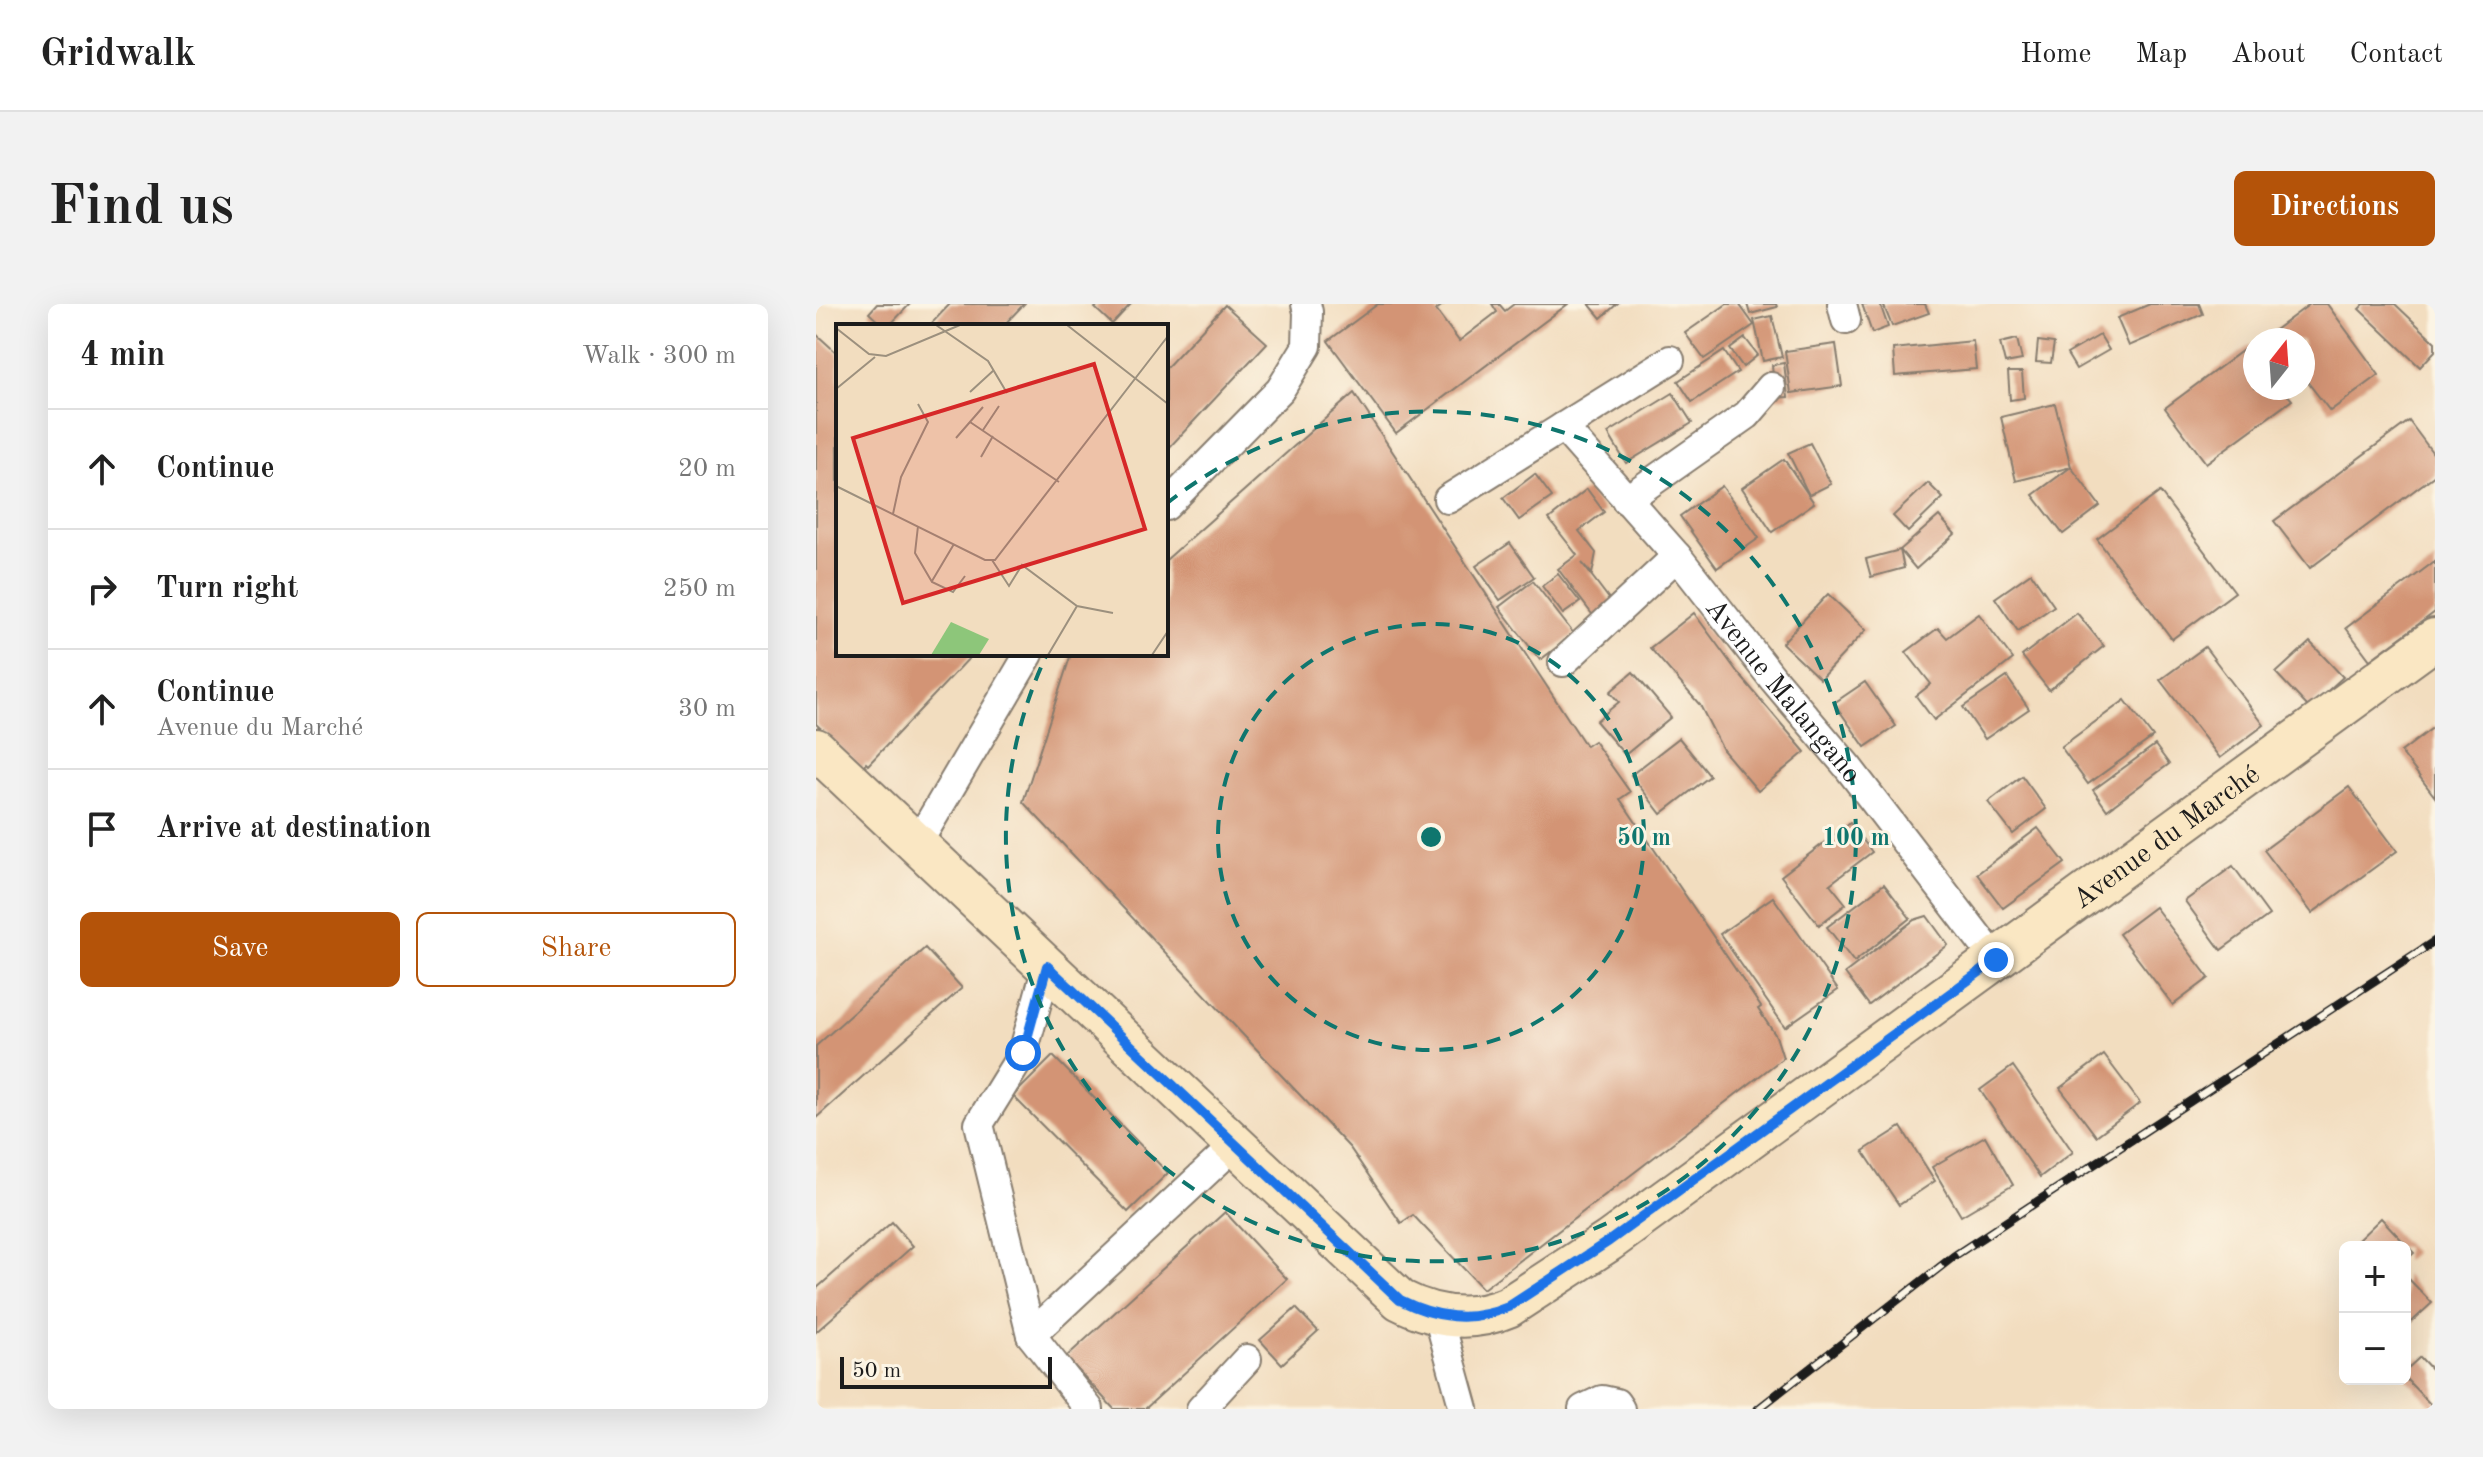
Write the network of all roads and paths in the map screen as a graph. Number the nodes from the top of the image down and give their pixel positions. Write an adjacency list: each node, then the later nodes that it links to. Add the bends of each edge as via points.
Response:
1 (1306, 304): 7 (street, via 1307,346 1280,390)
2 (1670, 360): 4 (street)
3 (1771, 387): 6 (street, via 1747,415)
4 (1563, 427): 5 (street); 6 (street, Avenue Malangano)
5 (1448, 499)
6 (1626, 500): 8 (street, Avenue Malangano)
7 (1168, 504)
8 (1677, 556): 11 (street); 14 (street, Avenue Malangano)
9 (2435, 639): 14 (street, Avenue du Marché)
10 (1028, 656): 13 (street)
11 (1563, 662)
12 (816, 749): 13 (street)
13 (917, 844): 15 (street)
14 (1996, 960): 17 (street, Avenue du Marché, via 1609,1241 1508,1307 1460,1318)
15 (1047, 966): 16 (street); 18 (street, via 1023,1053 979,1124)
16 (1236, 1144): 17 (street, via 1400,1300); 18 (street)
17 (1438, 1315): 22 (street)
18 (1031, 1335): 20 (street)
19 (1247, 1359): 21 (street)
20 (1089, 1409)
21 (1201, 1409)
22 (1464, 1409)
23 (1583, 1409): 24 (street, via 1602,1400)
24 (1620, 1409)

